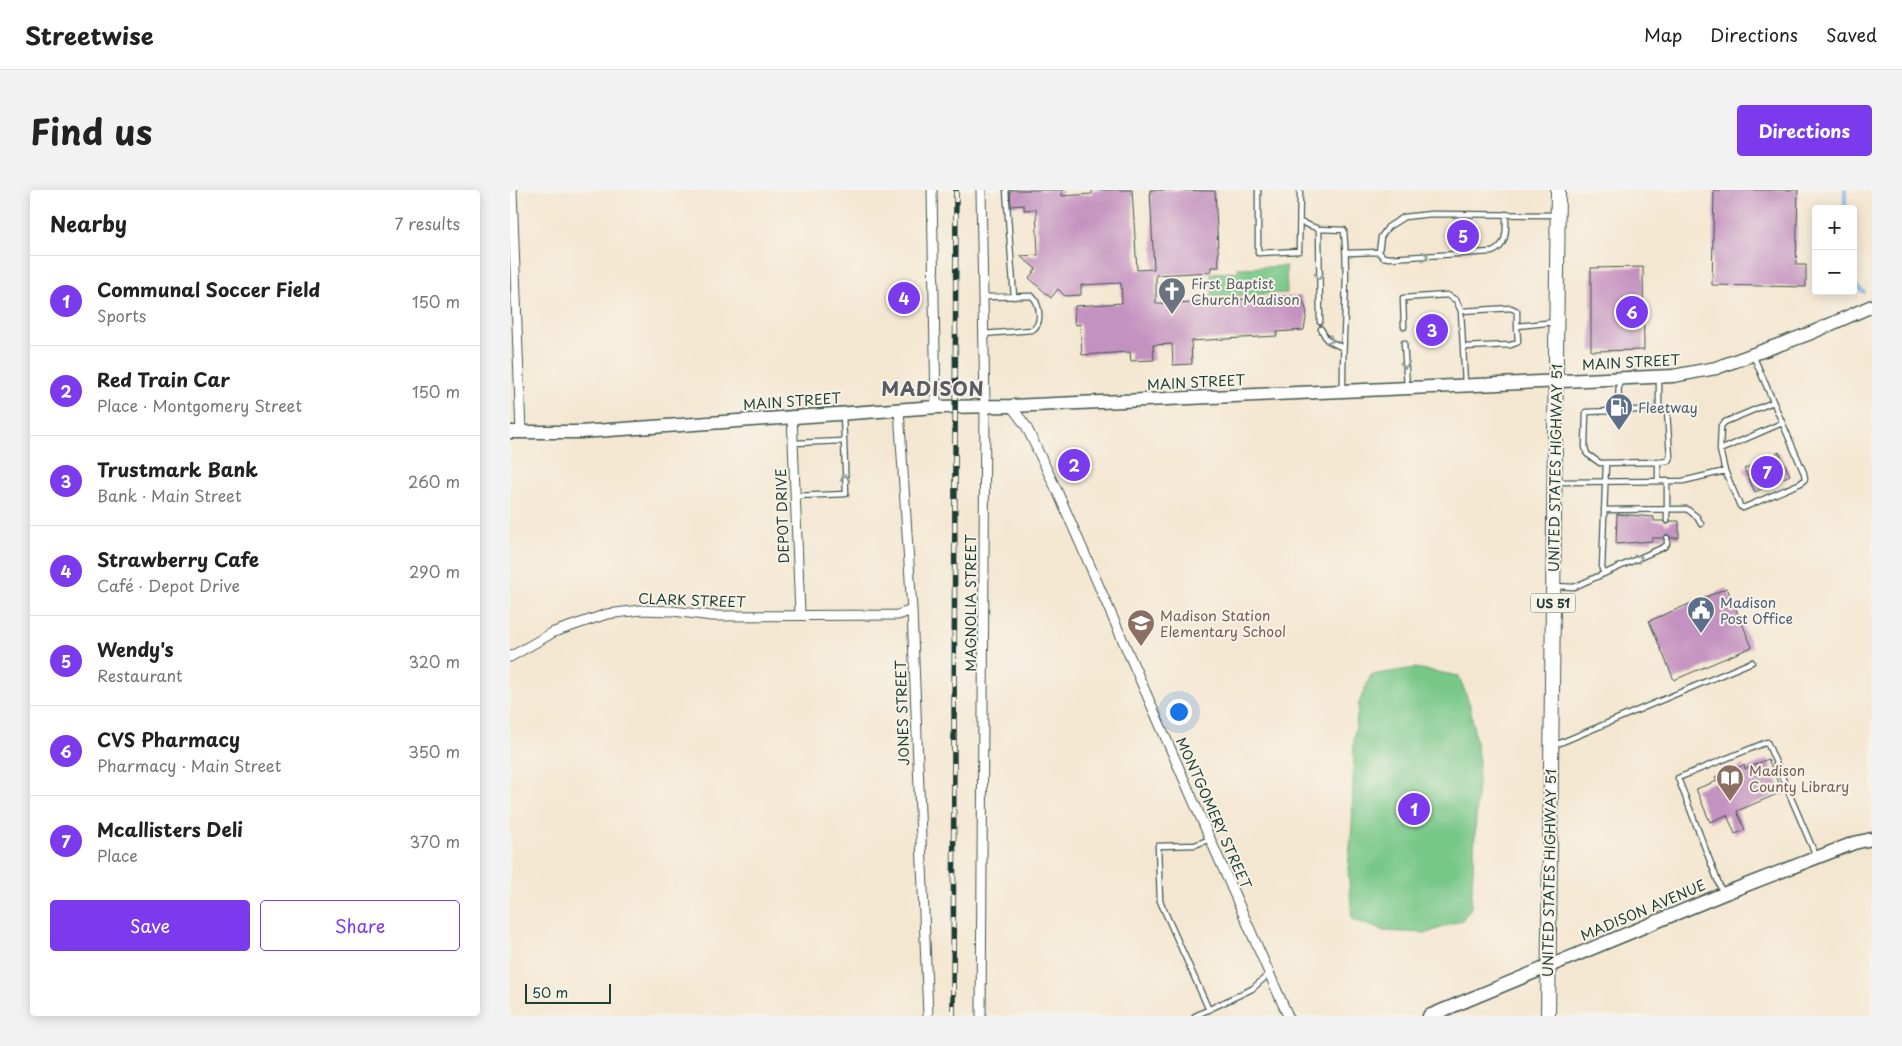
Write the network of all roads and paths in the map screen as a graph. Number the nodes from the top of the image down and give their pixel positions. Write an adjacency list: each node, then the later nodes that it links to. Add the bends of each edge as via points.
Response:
1 (512, 190): 44 (street)
2 (932, 190): 37 (street)
3 (981, 190): 14 (street, MAGNOLIA STREET)
4 (1006, 190): 15 (lane)
5 (1258, 190): 10 (lane, via 1258,253 1299,251)
6 (1300, 190): 10 (lane)
7 (1558, 190): 9 (main road, UNITED STATES HIGHWAY 51 / US 51)
8 (1506, 214): 9 (lane); 12 (lane, via 1431,214 1399,218 1384,232); 12 (lane, one-way to 8, via 1389,258 1499,250 1505,240)
9 (1558, 215): 19 (main road, UNITED STATES HIGHWAY 51 / US 51)
10 (1300, 222): 11 (lane)
11 (1319, 229): 13 (lane, via 1344,230); 18 (lane, one-way to 18)
12 (1379, 252): 13 (lane)
13 (1346, 253): 26 (lane)
14 (983, 297): 15 (lane); 23 (street, MAGNOLIA STREET)
15 (1014, 297): 23 (lane, via 1032,296 1035,299 1037,328)
16 (1872, 306): 27 (street, MAIN STREET)
17 (1461, 311): 20 (lane, via 1511,308 1517,311); 21 (lane, via 1456,300 1447,295 1403,298); 25 (lane)
18 (1320, 322)
19 (1557, 322): 20 (lane); 30 (main road, UNITED STATES HIGHWAY 51 / US 51)
20 (1518, 326): 25 (lane, via 1518,342 1511,345)
21 (1404, 328)
22 (1321, 329): 26 (lane, one-way to 26, via 1327,340)
23 (983, 334): 35 (street, MAGNOLIA STREET)
24 (1404, 343): 32 (lane, one-way to 32)
25 (1463, 347): 31 (lane)
26 (1343, 348): 33 (lane)
27 (1753, 354): 28 (street, MAIN STREET, via 1716,368); 34 (lane)
28 (1659, 376): 29 (street, MAIN STREET); 38 (lane)
29 (1619, 378): 30 (street, MAIN STREET); 40 (lane)
30 (1556, 381): 31 (street, MAIN STREET); 53 (main road, UNITED STATES HIGHWAY 51 / US 51)
31 (1465, 385): 32 (street, MAIN STREET)
32 (1407, 388): 33 (street, MAIN STREET)
33 (1343, 391): 36 (street, MAIN STREET)
34 (1773, 402): 43 (lane); 47 (lane, via 1725,422 1720,431)
35 (985, 406): 36 (street, MAIN STREET); 37 (street, MAIN STREET); 77 (street, MAGNOLIA STREET)
36 (1011, 406): 68 (street, MONTGOMERY STREET, via 1026,426 1058,493)
37 (936, 407): 39 (street, MAIN STREET)
38 (1660, 409): 40 (lane); 48 (lane, via 1669,414 1670,457 1668,461)
39 (899, 410): 41 (street, MAIN STREET); 63 (street, JONES STREET)
40 (1618, 410): 49 (lane, via 1585,414 1586,451)
41 (843, 413): 42 (street, MAIN STREET); 45 (lane)
42 (792, 416): 44 (street, MAIN STREET, via 580,432); 46 (street, DEPOT DRIVE)
43 (1782, 423): 47 (lane); 50 (lane, via 1804,473 1805,479 1801,483 1743,508)
44 (516, 433)
45 (844, 441): 46 (lane); 55 (lane, one-way to 45, via 846,494)
46 (792, 443): 55 (street, DEPOT DRIVE)
47 (1720, 450): 50 (lane)
48 (1658, 462): 49 (lane); 51 (lane)
49 (1606, 463): 54 (lane)
50 (1725, 471): 52 (lane)
51 (1658, 481): 52 (lane); 54 (lane)
52 (1667, 481): 56 (lane)
53 (1555, 482): 54 (lane); 62 (main road, UNITED STATES HIGHWAY 51 / US 51)
54 (1605, 482): 57 (lane)
55 (795, 496): 64 (street, DEPOT DRIVE)
56 (1667, 509): 57 (lane); 58 (lane); 59 (lane, via 1692,510)
57 (1604, 510): 61 (lane)
58 (1667, 521)
59 (1701, 524)
60 (1667, 538): 61 (lane, one-way to 60, via 1664,547)
61 (1604, 573): 62 (lane, via 1574,587)
62 (1553, 586): 67 (main road, UNITED STATES HIGHWAY 51 / US 51)
63 (912, 610): 64 (street, CLARK STREET, via 898,615); 76 (street, JONES STREET)
64 (800, 614): 65 (street, CLARK STREET, via 712,616 641,610 607,614 554,632)
65 (510, 657)
66 (1752, 662): 67 (lane)
67 (1551, 747): 72 (main road, UNITED STATES HIGHWAY 51 / US 51)
68 (1210, 838): 73 (street, MONTGOMERY STREET); 74 (lane, via 1195,844 1158,846 1160,901)
69 (1872, 839): 70 (street, MADISON AVENUE)
70 (1816, 858): 71 (street, MADISON AVENUE); 71 (lane, via 1767,742 1678,778)
71 (1723, 894): 72 (street, MADISON AVENUE)
72 (1548, 966): 75 (street, MADISON AVENUE); 81 (main road, UNITED STATES HIGHWAY 51 / US 51)
73 (1269, 974): 74 (lane, via 1252,989); 79 (street, MONTGOMERY STREET)
74 (1209, 1010): 78 (lane)
75 (1443, 1013): 80 (street, MADISON AVENUE)
76 (928, 1016)
77 (981, 1016)
78 (1195, 1016)
79 (1288, 1016)
80 (1428, 1016)
81 (1548, 1016)

